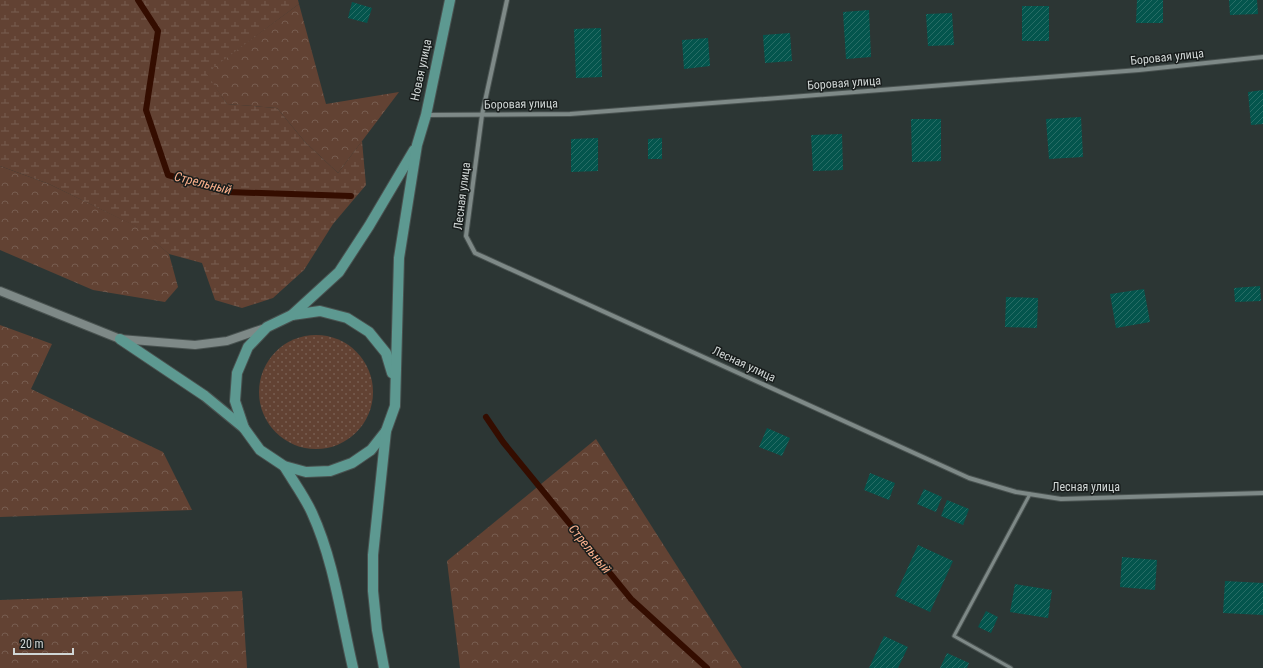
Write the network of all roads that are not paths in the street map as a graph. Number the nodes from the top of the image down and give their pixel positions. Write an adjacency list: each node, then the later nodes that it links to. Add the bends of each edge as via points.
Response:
1 (450, 0): 5 (main road, Новая улица)
2 (507, 0): 4 (street, Лесная улица)
3 (1263, 57): 4 (street, Боровая улица, via 1139,70 570,114)
4 (482, 114): 5 (street, Боровая улица); 16 (street, Лесная улица, via 466,236 475,252 969,478)
5 (426, 115): 6 (main road, Новая улица)
6 (417, 145): 8 (main road, via 339,272); 11 (main road, via 399,258)
7 (0, 291): 10 (main road)
8 (292, 315): 9 (main road); 11 (main road, via 320,311 347,318 369,332 386,353)
9 (267, 327): 10 (main road, via 227,341 195,345); 12 (main road, via 248,347 237,373 236,401)
10 (120, 339): 12 (main road, via 205,396)
11 (395, 380): 13 (main road, via 395,406)
12 (244, 428): 14 (main road, via 260,450)
13 (386, 431): 14 (main road, via 371,450 352,463 330,471 306,472); 18 (main road, via 373,591)
14 (284, 466): 17 (main road, via 312,512 320,532)
15 (1263, 493): 16 (street, Лесная улица, via 1061,499)
16 (1030, 494): 19 (lane, via 954,636)
17 (353, 668)
18 (384, 668)
19 (1011, 668)

